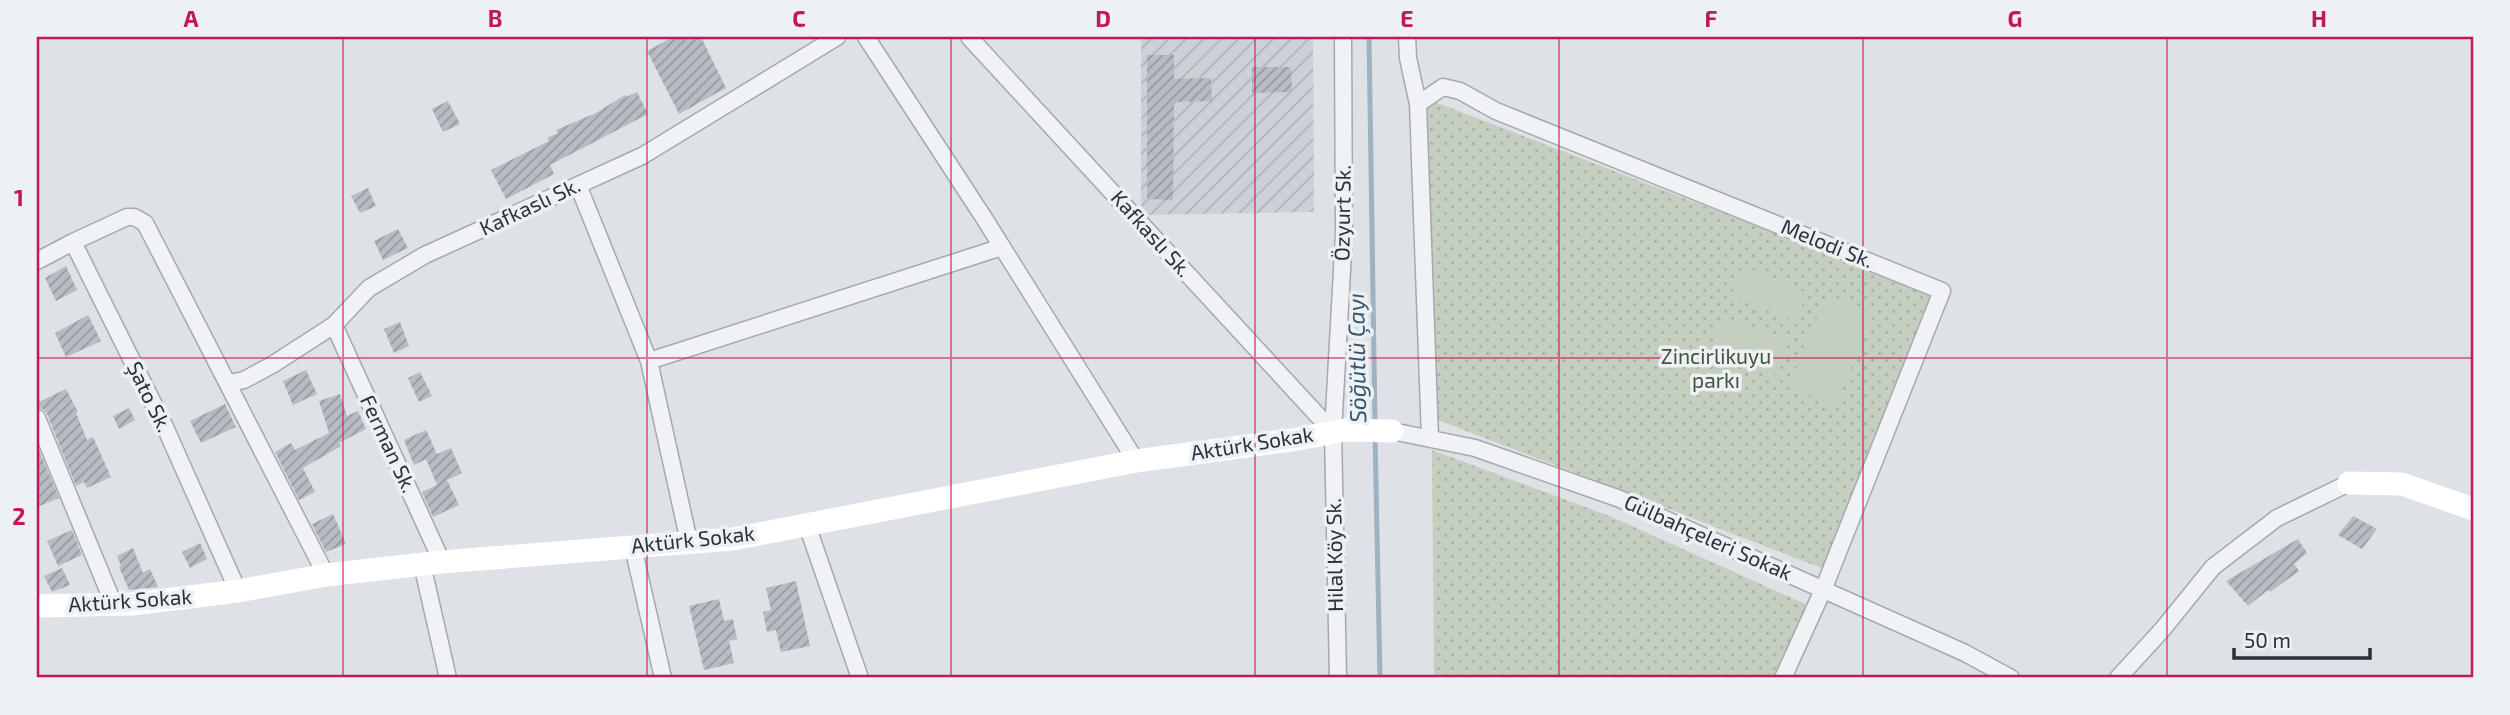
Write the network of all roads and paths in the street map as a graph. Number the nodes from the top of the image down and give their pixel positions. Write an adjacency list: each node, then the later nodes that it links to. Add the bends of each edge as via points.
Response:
1 (837, 37): 7 (street, Kafkaslı Sk., via 642,156)
2 (866, 37): 9 (street)
3 (969, 37): 16 (street, Kafkaslı Sk.)
4 (1343, 37): 16 (street, Özyurt Sk., via 1345,234)
5 (1407, 37): 6 (street)
6 (1418, 104): 17 (street); 26 (street, Melodi Sk., via 1443,87 1460,91 1496,111 1942,290)
7 (578, 185): 11 (street, Kafkaslı Sk., via 369,288); 12 (street)
8 (74, 242): 10 (street); 13 (street, via 127,217 145,223); 27 (street, Şato Sk., via 165,427)
9 (1002, 247): 12 (street); 18 (street)
10 (37, 261)
11 (334, 326): 13 (street, Kafkaslı Sk., via 272,365); 24 (street, Ferman Sk.)
12 (649, 361): 22 (street)
13 (229, 383): 25 (street)
14 (37, 418): 28 (street)
15 (1392, 430): 16 (street, Aktürk Sokak); 17 (street, Gülbahçeleri Sokak)
16 (1339, 431): 18 (street, Aktürk Sokak); 34 (street, Hilal Köy Sk.)
17 (1430, 438): 26 (street, Gülbahçeleri Sokak, via 1475,448 1620,499)
18 (1136, 461): 21 (street, Aktürk Sokak)
19 (2349, 483): 20 (street, via 2402,484); 38 (street, via 2277,518 2213,567)
20 (2473, 509)
21 (807, 525): 22 (street, Aktürk Sokak); 33 (street)
22 (689, 542): 23 (street, Aktürk Sokak)
23 (633, 547): 24 (street, Aktürk Sokak); 32 (street)
24 (432, 563): 25 (street, Aktürk Sokak); 31 (street, Ferman Sk.)
25 (326, 575): 27 (street, Aktürk Sokak)
26 (1823, 590): 30 (street, Gülbahçeleri Sokak); 35 (street)
27 (238, 591): 28 (street, Aktürk Sokak)
28 (114, 605): 29 (street, Aktürk Sokak)
29 (37, 606)
30 (1982, 662): 36 (street); 37 (street, Gülbahçeleri Sokak)
31 (448, 678)
32 (663, 678)
33 (860, 678)
34 (1338, 678)
35 (1783, 678)
36 (1978, 678)
37 (2011, 678)
38 (2118, 678)

